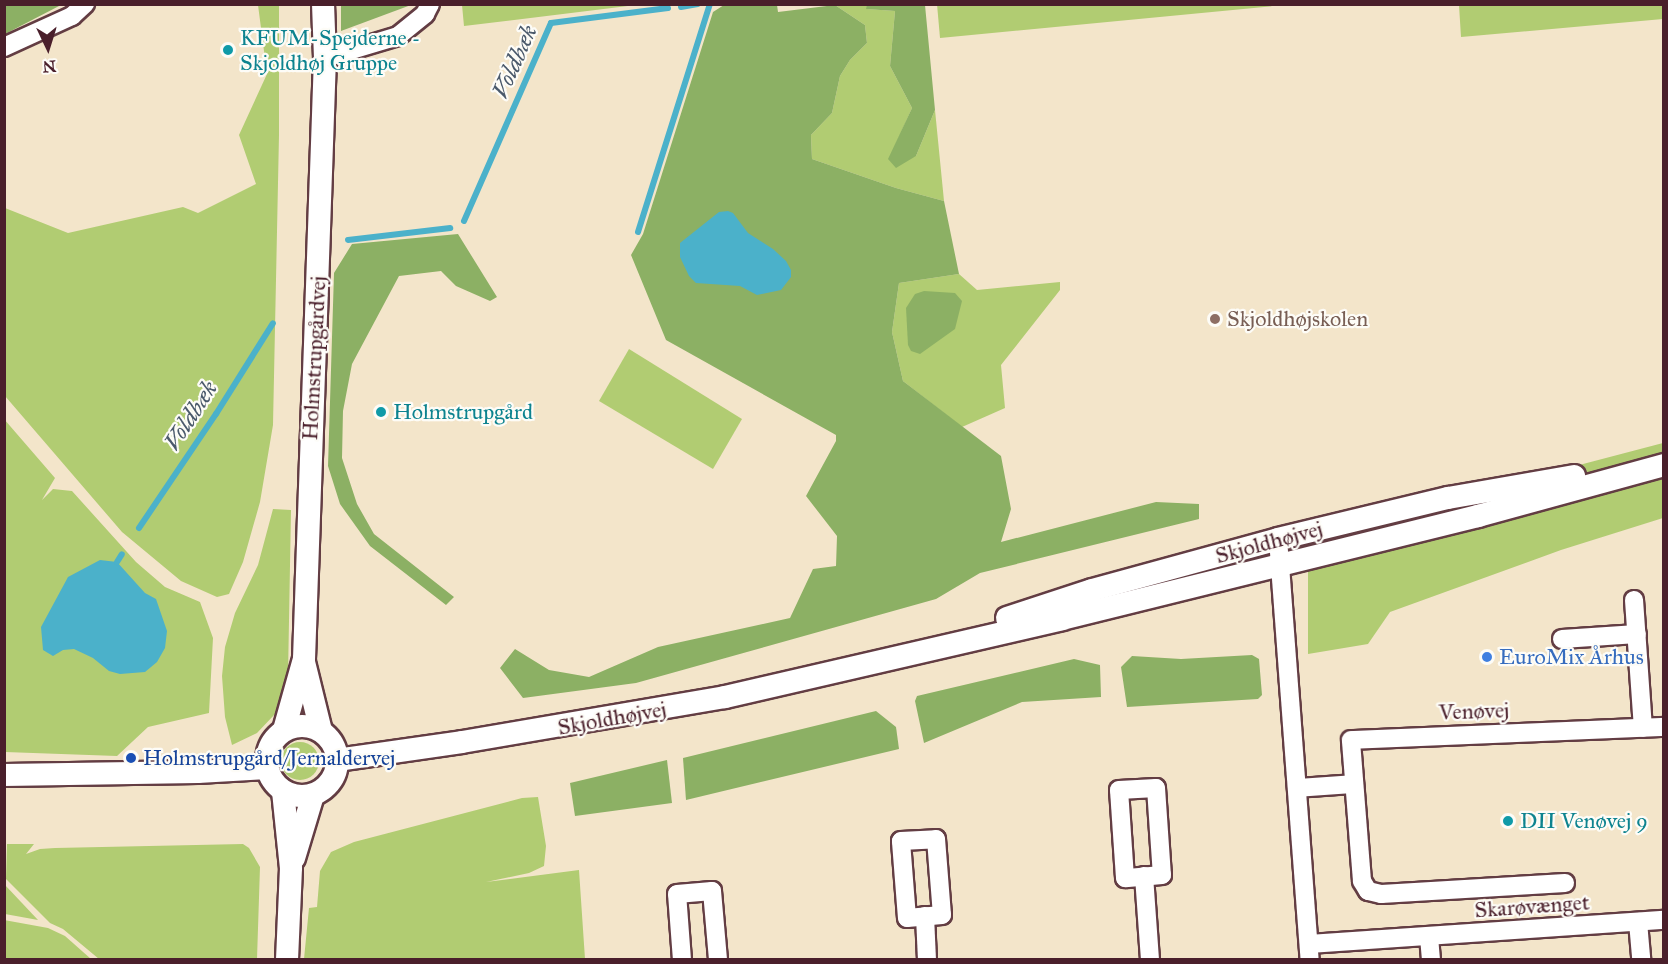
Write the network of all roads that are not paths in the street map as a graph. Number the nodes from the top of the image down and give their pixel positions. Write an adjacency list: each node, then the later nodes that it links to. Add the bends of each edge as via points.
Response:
1 (85, 4): 4 (street, via 72,16)
2 (323, 4): 5 (street, Holmstrupgårdvej)
3 (430, 4): 5 (street, via 425,14 398,36)
4 (4, 47)
5 (325, 58): 12 (street, Holmstrupgårdvej)
6 (1664, 463): 7 (street, Skjoldhøjvej, via 1448,498); 8 (street, Skjoldhøjvej, via 1478,516)
7 (1278, 539): 8 (street); 13 (street, Skjoldhøjvej, via 1092,590)
8 (1280, 564): 13 (street, Skjoldhøjvej); 22 (street)
9 (1634, 600): 10 (street)
10 (1637, 634): 11 (street); 15 (street)
11 (1562, 639)
12 (304, 659): 16 (street, Holmstrupgårdvej); 17 (street, Holmstrupgårdvej)
13 (883, 659): 18 (street, Skjoldhøjvej, via 725,698)
14 (1664, 727): 15 (street, Venøvej)
15 (1643, 728): 21 (street, Venøvej, via 1351,740)
16 (284, 730): 17 (street, via 302,725); 19 (street, via 271,742)
17 (321, 731): 18 (street, via 331,740)
18 (337, 760): 24 (street, via 333,777)
19 (267, 768): 20 (street); 23 (street, via 272,781)
20 (4, 775)
21 (1354, 784): 22 (street); 27 (street, Venøvej, via 1362,881 1374,894)
22 (1297, 788): 32 (street)
23 (283, 791): 24 (street, via 296,796); 25 (street)
24 (313, 795): 25 (street)
25 (291, 868): 33 (street)
26 (1144, 876): 26 (street, via 1162,875 1156,788 1119,790 1125,878); 37 (street)
27 (1565, 883)
28 (925, 916): 36 (street)
29 (1664, 920): 30 (street, Skarøvænget)
30 (1638, 922): 31 (street, Skarøvænget); 39 (street)
31 (1429, 937): 32 (street, Skarøvænget); 38 (street)
32 (1310, 952)
33 (287, 960)
34 (682, 960): 35 (street, via 677,894 712,891)
35 (718, 960)
36 (927, 960)
37 (1150, 960)
38 (1431, 960)
39 (1641, 960)

